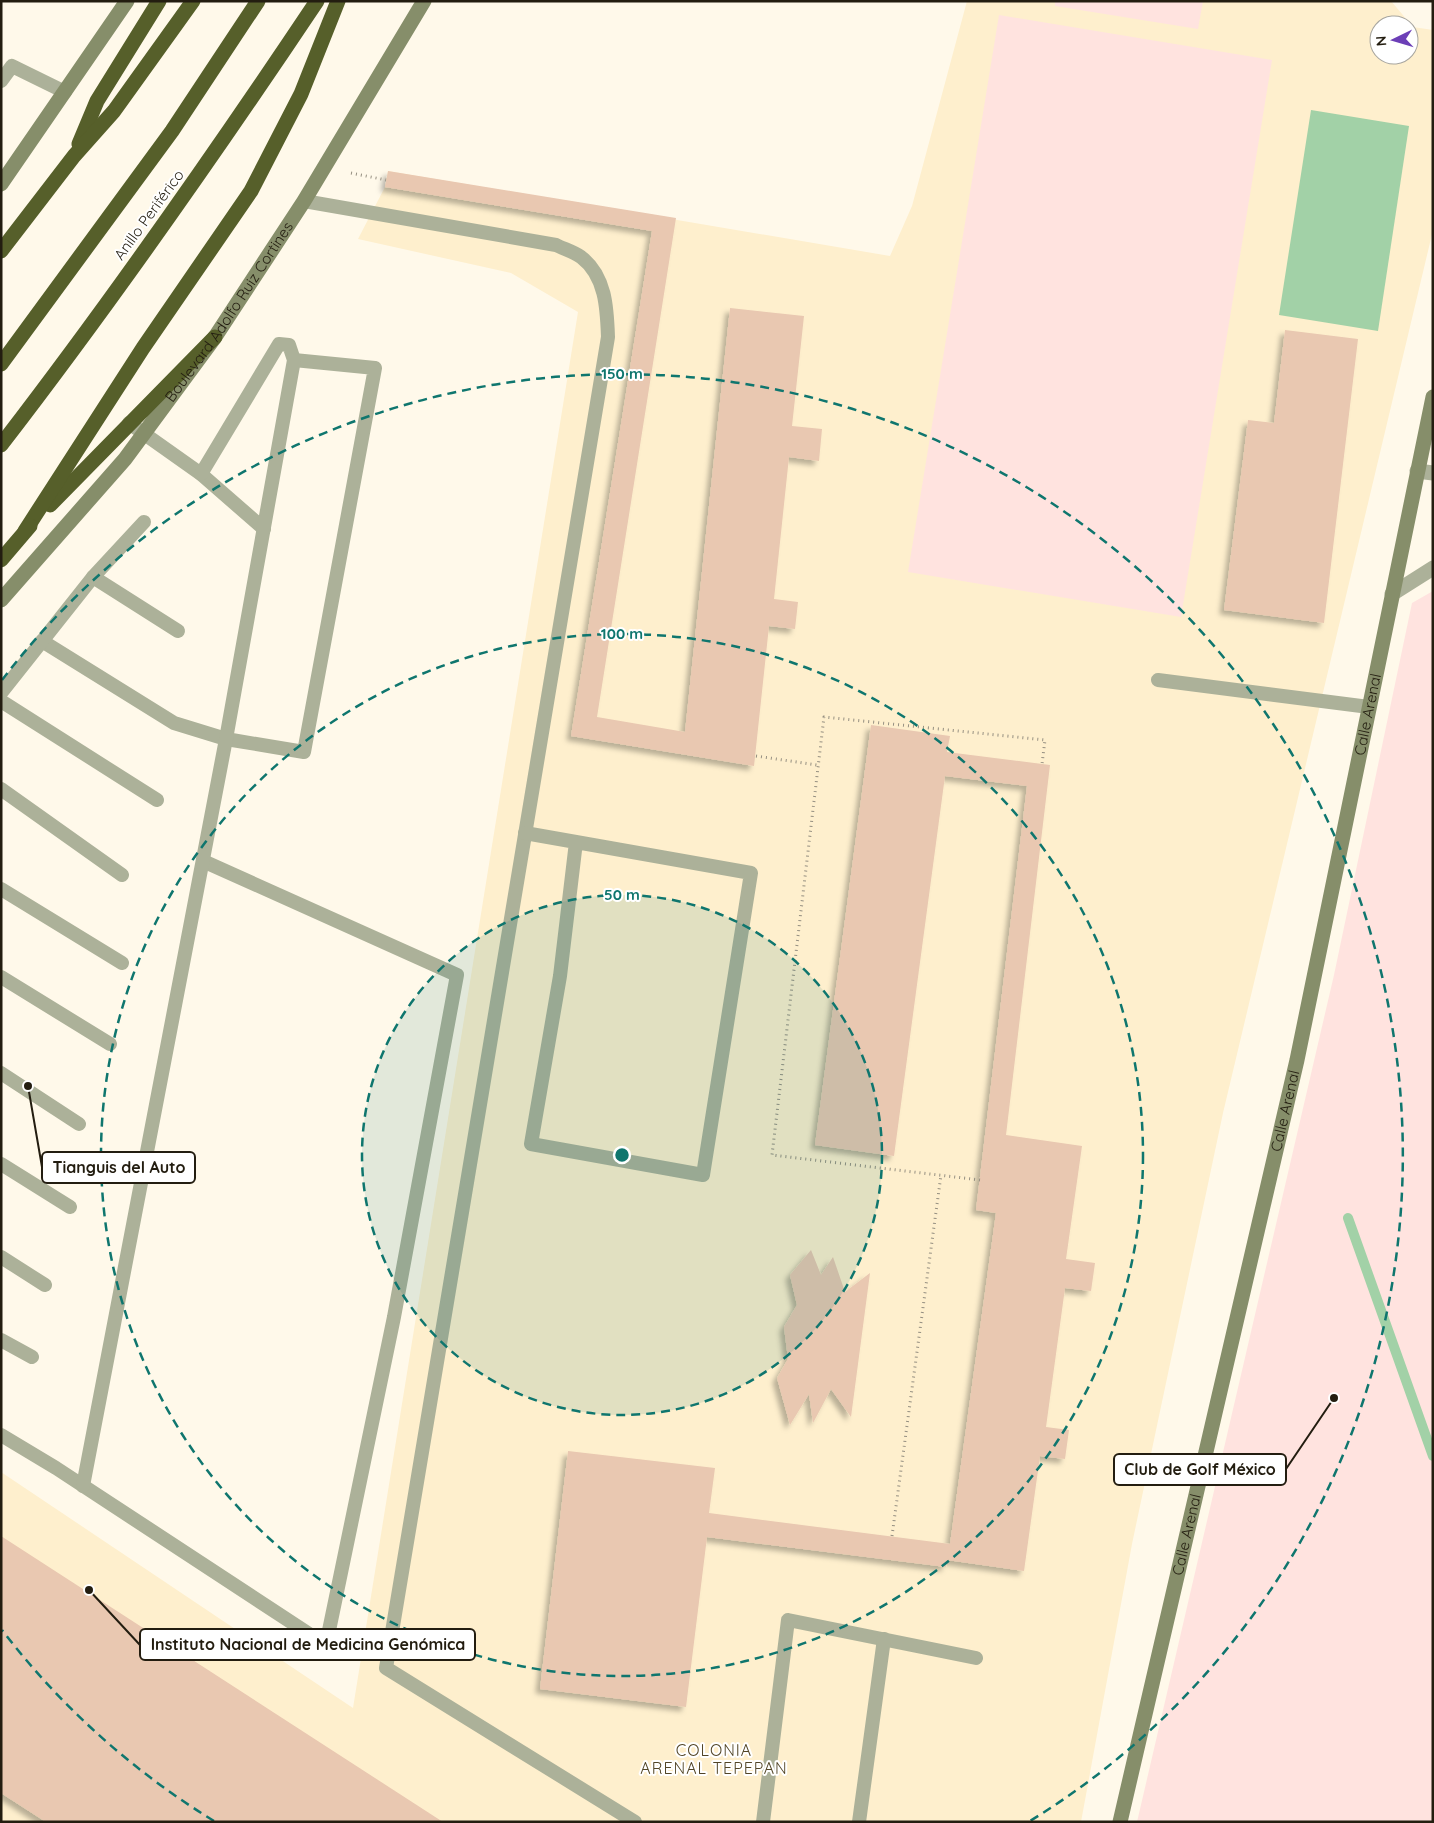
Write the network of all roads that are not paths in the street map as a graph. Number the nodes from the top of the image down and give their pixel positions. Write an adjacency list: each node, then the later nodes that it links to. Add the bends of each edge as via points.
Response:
1 (127, 1): 10 (street)
2 (159, 1): 11 (highway, via 98,100)
3 (194, 1): 11 (highway, via 114,111)
4 (258, 1): 17 (highway, Anillo Periférico, via 172,131)
5 (317, 1): 21 (highway, Anillo Periférico, via 218,150)
6 (338, 1): 28 (highway, via 300,94 251,192 143,348)
7 (424, 1): 13 (street, Boulevard Adolfo Ruiz Cortines)
8 (6, 64): 9 (lane); 10 (lane)
9 (1, 81)
10 (65, 92): 12 (street)
11 (74, 156): 14 (highway)
12 (1, 184)
13 (304, 200): 15 (street, Boulevard Adolfo Ruiz Cortines); 43 (lane, via 556,245 581,258 600,281 607,308 608,337)
14 (1, 251)
15 (215, 337): 19 (highway); 20 (street, Boulevard Adolfo Ruiz Cortines)
16 (294, 360): 24 (lane, via 289,345 279,344); 27 (lane); 40 (lane, via 375,368 304,752)
17 (1, 364)
18 (1433, 397): 22 (street, Calle Arenal)
19 (129, 423): 20 (lane); 28 (highway)
20 (144, 433): 24 (lane); 33 (street, Boulevard Adolfo Ruiz Cortines)
21 (1, 445)
22 (1427, 450): 23 (street, Calle Arenal)
23 (1417, 471): 25 (street); 32 (street, Calle Arenal)
24 (201, 474): 27 (lane)
25 (1433, 474)
26 (144, 522): 31 (lane)
27 (264, 529): 40 (lane)
28 (25, 532): 29 (highway)
29 (1, 560)
30 (1433, 568): 32 (street)
31 (94, 577): 34 (lane); 35 (lane)
32 (1392, 594): 39 (street, Calle Arenal)
33 (1, 600)
34 (178, 631)
35 (42, 641): 37 (lane); 40 (lane, via 174,723)
36 (1158, 680): 39 (lane)
37 (1, 693)
38 (1, 701): 42 (lane)
39 (1369, 707): 66 (street, Calle Arenal, via 1297,1060)
40 (226, 738): 45 (lane)
41 (1, 789): 46 (lane)
42 (157, 800)
43 (525, 833): 44 (lane); 63 (lane, via 386,1668)
44 (576, 842): 44 (lane, via 560,976 530,1144 703,1175 751,873)
45 (203, 861): 60 (lane); 60 (lane, via 457,975 394,1318 326,1645)
46 (122, 875)
47 (1, 889): 48 (lane)
48 (122, 963)
49 (1, 977): 50 (lane)
50 (110, 1044)
51 (1, 1073): 52 (lane)
52 (79, 1124)
53 (1, 1164): 54 (lane)
54 (70, 1208)
55 (1, 1257): 56 (lane)
56 (46, 1285)
57 (1, 1340): 58 (lane)
58 (32, 1357)
59 (1, 1435): 60 (lane)
60 (83, 1486)
61 (884, 1639): 62 (lane); 64 (lane, via 788,1620); 65 (lane)
62 (976, 1658)
63 (634, 1822)
64 (763, 1822)
65 (859, 1822)
66 (1120, 1822)

